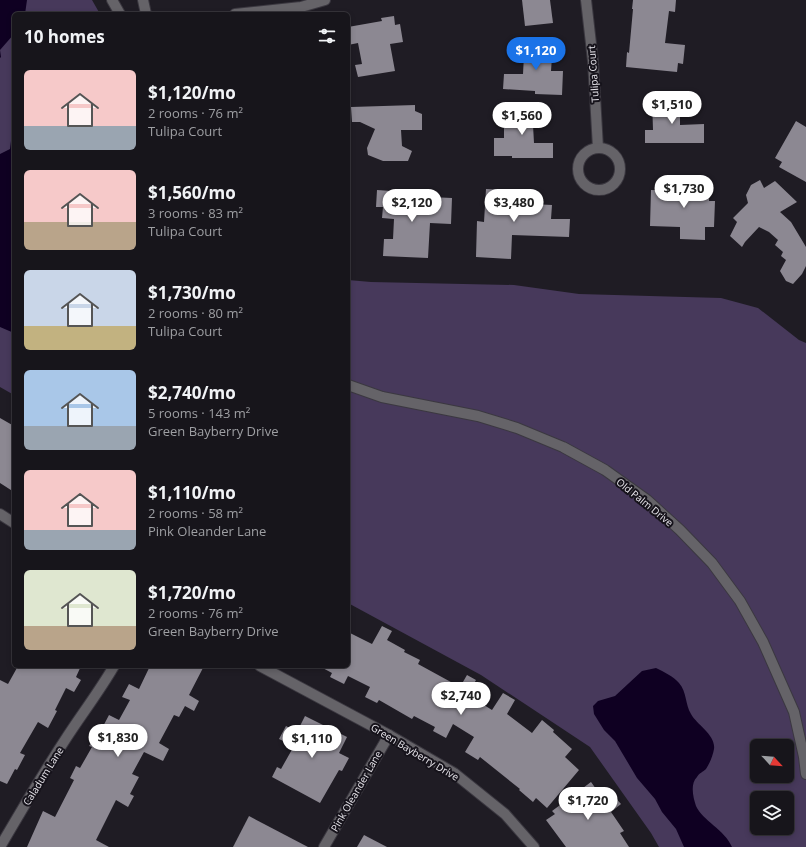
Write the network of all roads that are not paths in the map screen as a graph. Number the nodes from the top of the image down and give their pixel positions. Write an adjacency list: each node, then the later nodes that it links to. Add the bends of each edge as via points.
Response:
1 (112, 0): 6 (street)
2 (143, 0): 7 (street)
3 (325, 0): 5 (street)
4 (586, 0): 9 (street, Tulipa Court, via 593,61)
5 (301, 10): 8 (street)
6 (119, 12)
7 (146, 12)
8 (268, 12)
9 (598, 148): 9 (street, via 583,155 578,170 584,185 600,190 615,184 620,168 613,154 606,149)
10 (350, 386): 16 (street, Old Palm Drive, via 382,397 478,416 516,428 563,447 605,470 647,500 712,563 740,601 763,642 794,712)
11 (0, 514): 12 (street)
12 (12, 522)
13 (113, 668): 17 (street, Caladum Lane, via 65,740)
14 (264, 668): 15 (street, Green Bayberry Drive)
15 (388, 735): 18 (street, Pink Oleander Lane); 19 (street, Green Bayberry Drive, via 454,773 505,814)
16 (806, 774)
17 (0, 847)
18 (324, 847)
19 (534, 847)

